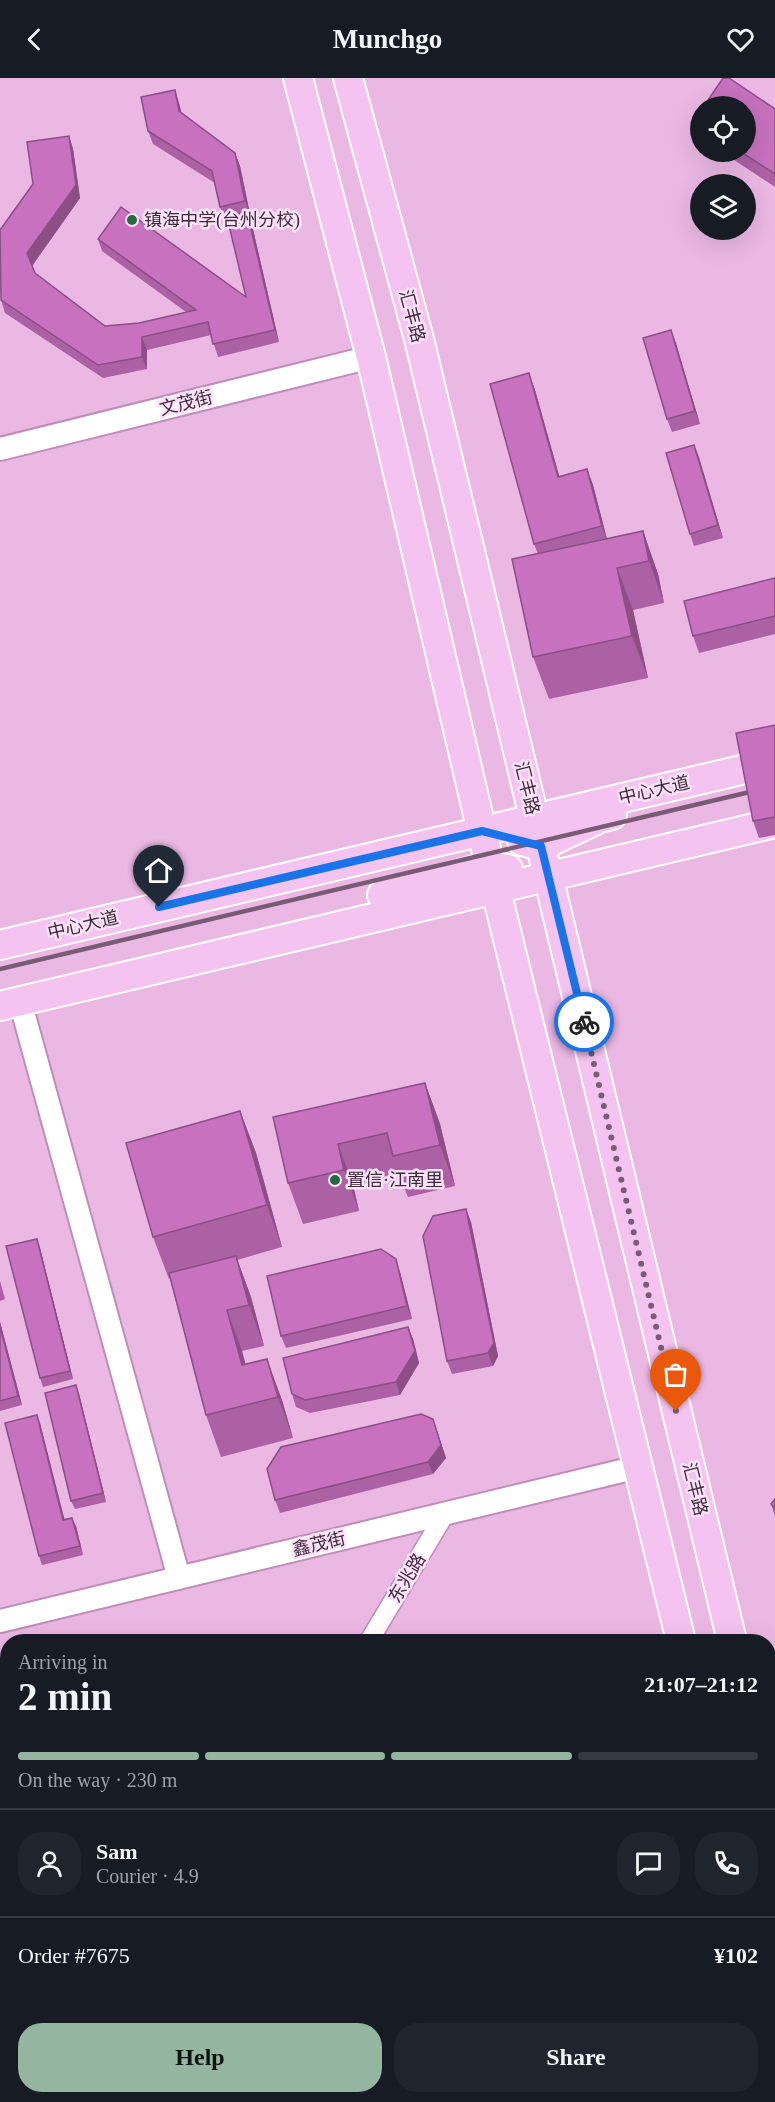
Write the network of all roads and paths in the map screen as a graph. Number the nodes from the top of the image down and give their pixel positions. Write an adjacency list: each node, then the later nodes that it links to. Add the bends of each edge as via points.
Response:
1 (298, 78): 3 (main road)
2 (348, 78): 8 (main road, 汇丰路, via 419,339)
3 (371, 357): 4 (street, 文茂街); 11 (main road)
4 (0, 449)
5 (775, 762): 8 (main road, 中心大道)
6 (775, 777): 9 (main road, 中心大道)
7 (775, 809): 14 (main road, via 610,848)
8 (534, 818): 9 (main road, 中心大道); 11 (main road, 中心大道); 12 (main road, 汇丰路)
9 (600, 818): 12 (main road, 中心大道)
10 (775, 823): 14 (main road)
11 (482, 831): 12 (main road, 中心大道); 13 (main road, 中心大道); 16 (main road)
12 (541, 846): 15 (main road, 汇丰路)
13 (408, 849): 17 (main road, via 433,854 438,864 438,873); 18 (main road, 中心大道)
14 (585, 867): 15 (main road)
15 (549, 876): 16 (main road); 27 (main road, 汇丰路)
16 (493, 877): 17 (main road); 19 (main road); 21 (main road)
17 (422, 885): 19 (main road, via 300,916)
18 (0, 945)
19 (196, 959): 20 (main road)
20 (10, 1003): 23 (street)
21 (638, 1467): 22 (street, 鑫茂街); 26 (main road)
22 (445, 1514): 23 (street, 鑫茂街); 25 (street, 东兆路)
23 (179, 1578): 24 (street, 鑫茂街)
24 (0, 1621)
25 (373, 1634)
26 (679, 1634)
27 (730, 1634)

